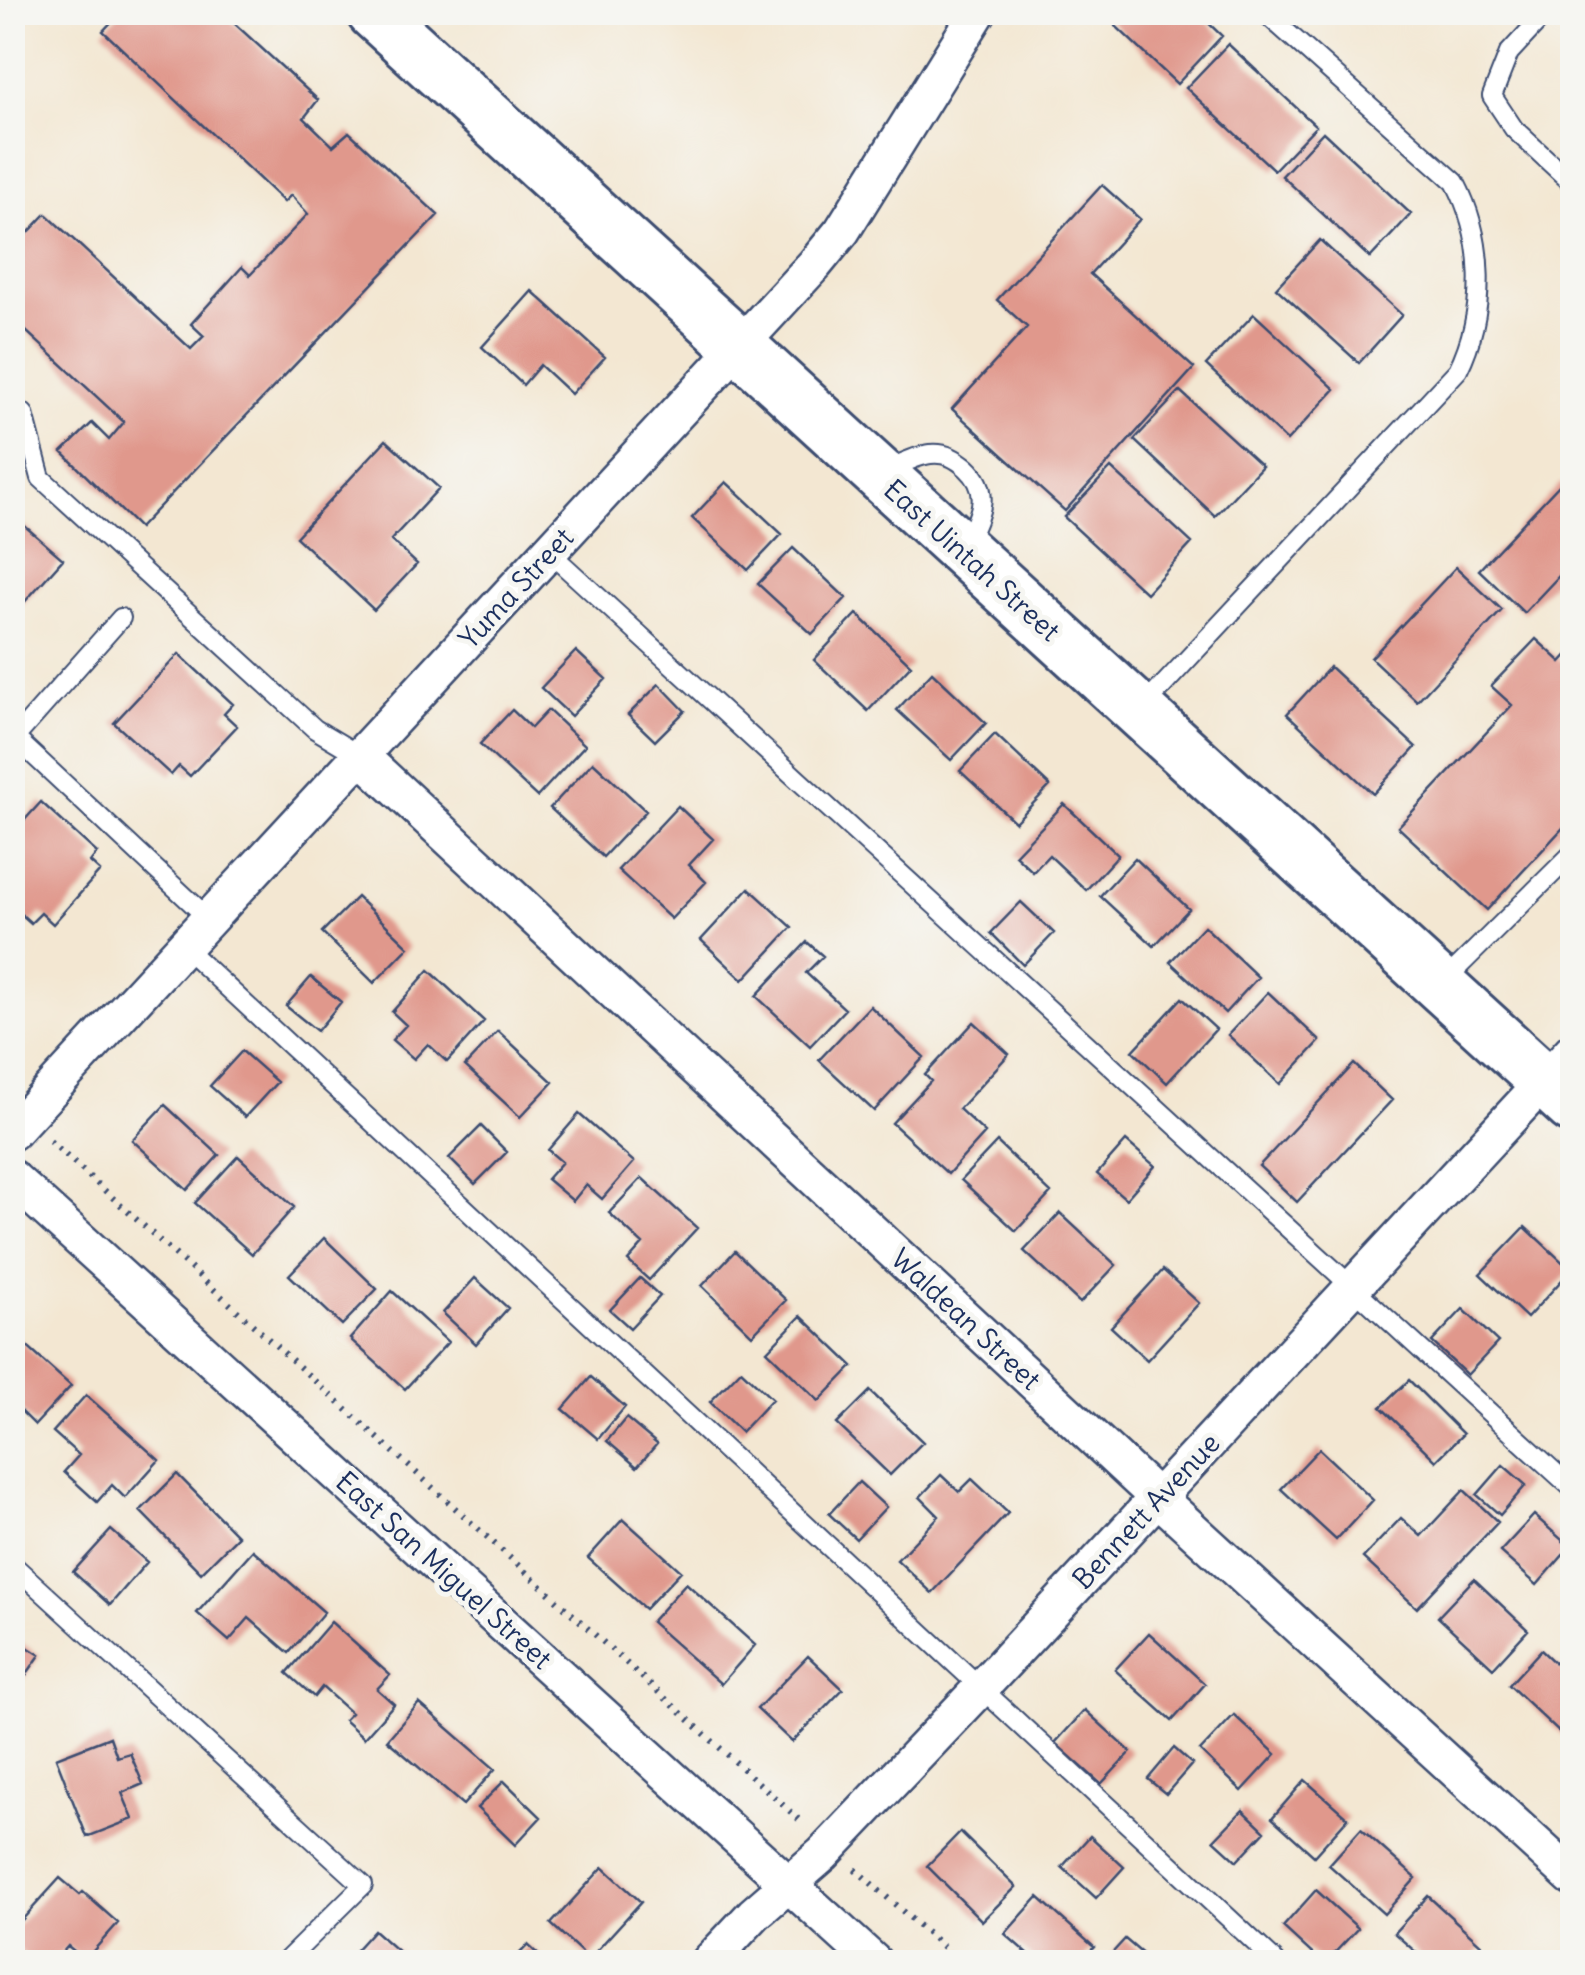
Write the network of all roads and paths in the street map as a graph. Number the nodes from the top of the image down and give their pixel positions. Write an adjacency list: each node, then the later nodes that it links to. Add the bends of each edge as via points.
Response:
1 (373, 12): 6 (main road, East Uintah Street)
2 (978, 12): 6 (street, Yuma Street, via 842,230)
3 (1264, 12): 10 (lane, via 1454,182 1479,248 1476,315 1458,370)
4 (1547, 12): 5 (lane, via 1509,52 1492,96 1514,129)
5 (1572, 183)
6 (738, 347): 8 (street, Yuma Street); 10 (main road, East Uintah Street)
7 (12, 404): 12 (lane, via 24,414 41,478 315,729)
8 (549, 552): 12 (street, Yuma Street); 20 (lane)
9 (121, 618): 11 (lane)
10 (1138, 712): 16 (main road, East Uintah Street)
11 (13, 738): 14 (lane)
12 (362, 757): 14 (street, Yuma Street); 22 (street, Waldean Street)
13 (1572, 854): 16 (lane)
14 (210, 920): 15 (street, Yuma Street)
15 (184, 948): 18 (street, Yuma Street); 24 (lane)
16 (1440, 986): 17 (main road, East Uintah Street)
17 (1563, 1079): 20 (street, Bennett Avenue)
18 (19, 1125): 25 (path)
19 (12, 1178): 27 (street, East San Miguel Street)
20 (1353, 1288): 21 (lane); 22 (street, Bennett Avenue)
21 (1572, 1488)
22 (1158, 1498): 24 (street, Bennett Avenue); 26 (street, Waldean Street)
23 (12, 1564): 28 (lane, via 362,1885)
24 (979, 1690): 25 (street, Bennett Avenue); 32 (lane)
25 (830, 1847): 27 (street, Bennett Avenue); 31 (path)
26 (1572, 1877)
27 (789, 1886): 29 (street, Bennett Avenue); 30 (street, East San Miguel Street)
28 (285, 1962)
29 (710, 1962)
30 (874, 1962)
31 (960, 1962)
32 (1276, 1962)

